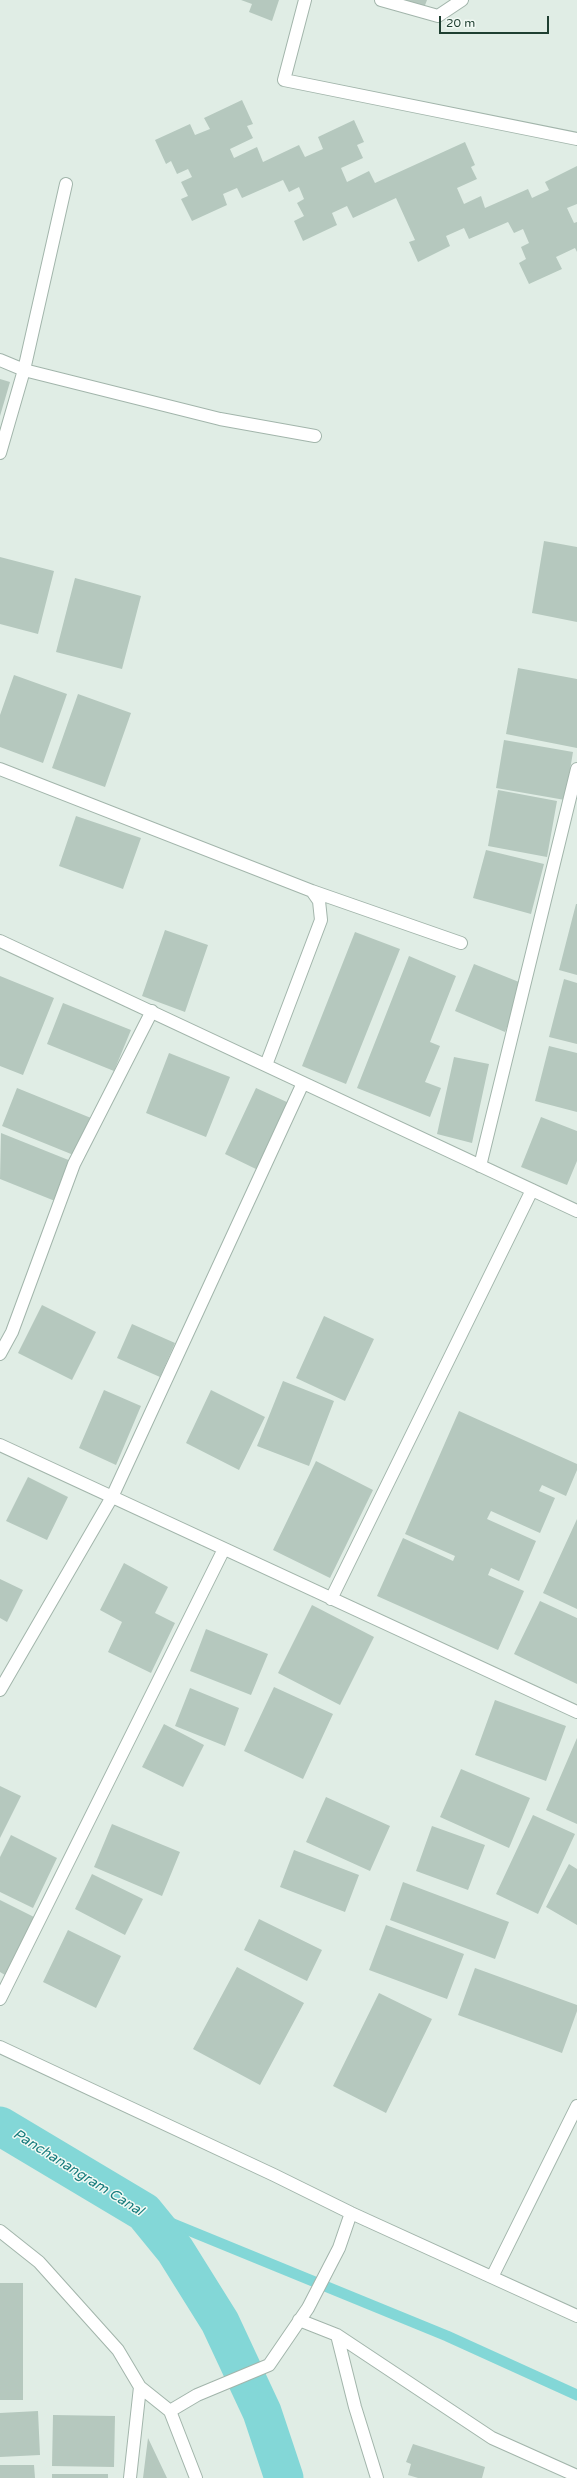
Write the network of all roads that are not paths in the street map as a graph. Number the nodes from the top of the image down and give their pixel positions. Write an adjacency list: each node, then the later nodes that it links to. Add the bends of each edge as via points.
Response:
1 (305, 0): 4 (street, via 284,80)
2 (381, 0): 3 (street, via 438,16)
3 (462, 0)
4 (577, 139)
5 (66, 184): 7 (street)
6 (0, 360): 7 (street)
7 (24, 370): 8 (street, via 220,419); 9 (street)
8 (315, 436)
9 (0, 453)
10 (0, 769): 12 (street)
11 (577, 769): 18 (street)
12 (312, 891): 14 (street); 16 (street, via 319,901 321,920)
13 (0, 941): 15 (street)
14 (461, 943)
15 (152, 1011): 16 (street); 21 (street, via 74,1164 12,1332)
16 (266, 1065): 17 (street)
17 (304, 1083): 18 (street); 23 (street)
18 (480, 1166): 19 (street)
19 (532, 1190): 20 (street); 25 (street)
20 (577, 1211)
21 (0, 1354)
22 (0, 1445): 23 (street)
23 (112, 1497): 24 (street); 26 (street)
24 (224, 1549): 25 (street); 28 (street)
25 (332, 1599): 27 (street)
26 (0, 1690)
27 (577, 1712)
28 (0, 1999)
29 (0, 2047): 31 (street, via 274,2175)
30 (577, 2106): 33 (street)
31 (351, 2214): 33 (street); 35 (street, via 339,2248 308,2308)
32 (0, 2231): 37 (street, via 39,2262 55,2279 118,2350)
33 (492, 2277): 34 (street)
34 (577, 2316)
35 (299, 2320): 36 (street); 38 (street, via 269,2365 197,2395)
36 (337, 2335): 39 (street, via 492,2438); 42 (street)
37 (140, 2387): 38 (street); 40 (street)
38 (170, 2411): 41 (street)
39 (577, 2476)
40 (130, 2478)
41 (196, 2478)
42 (377, 2478)

